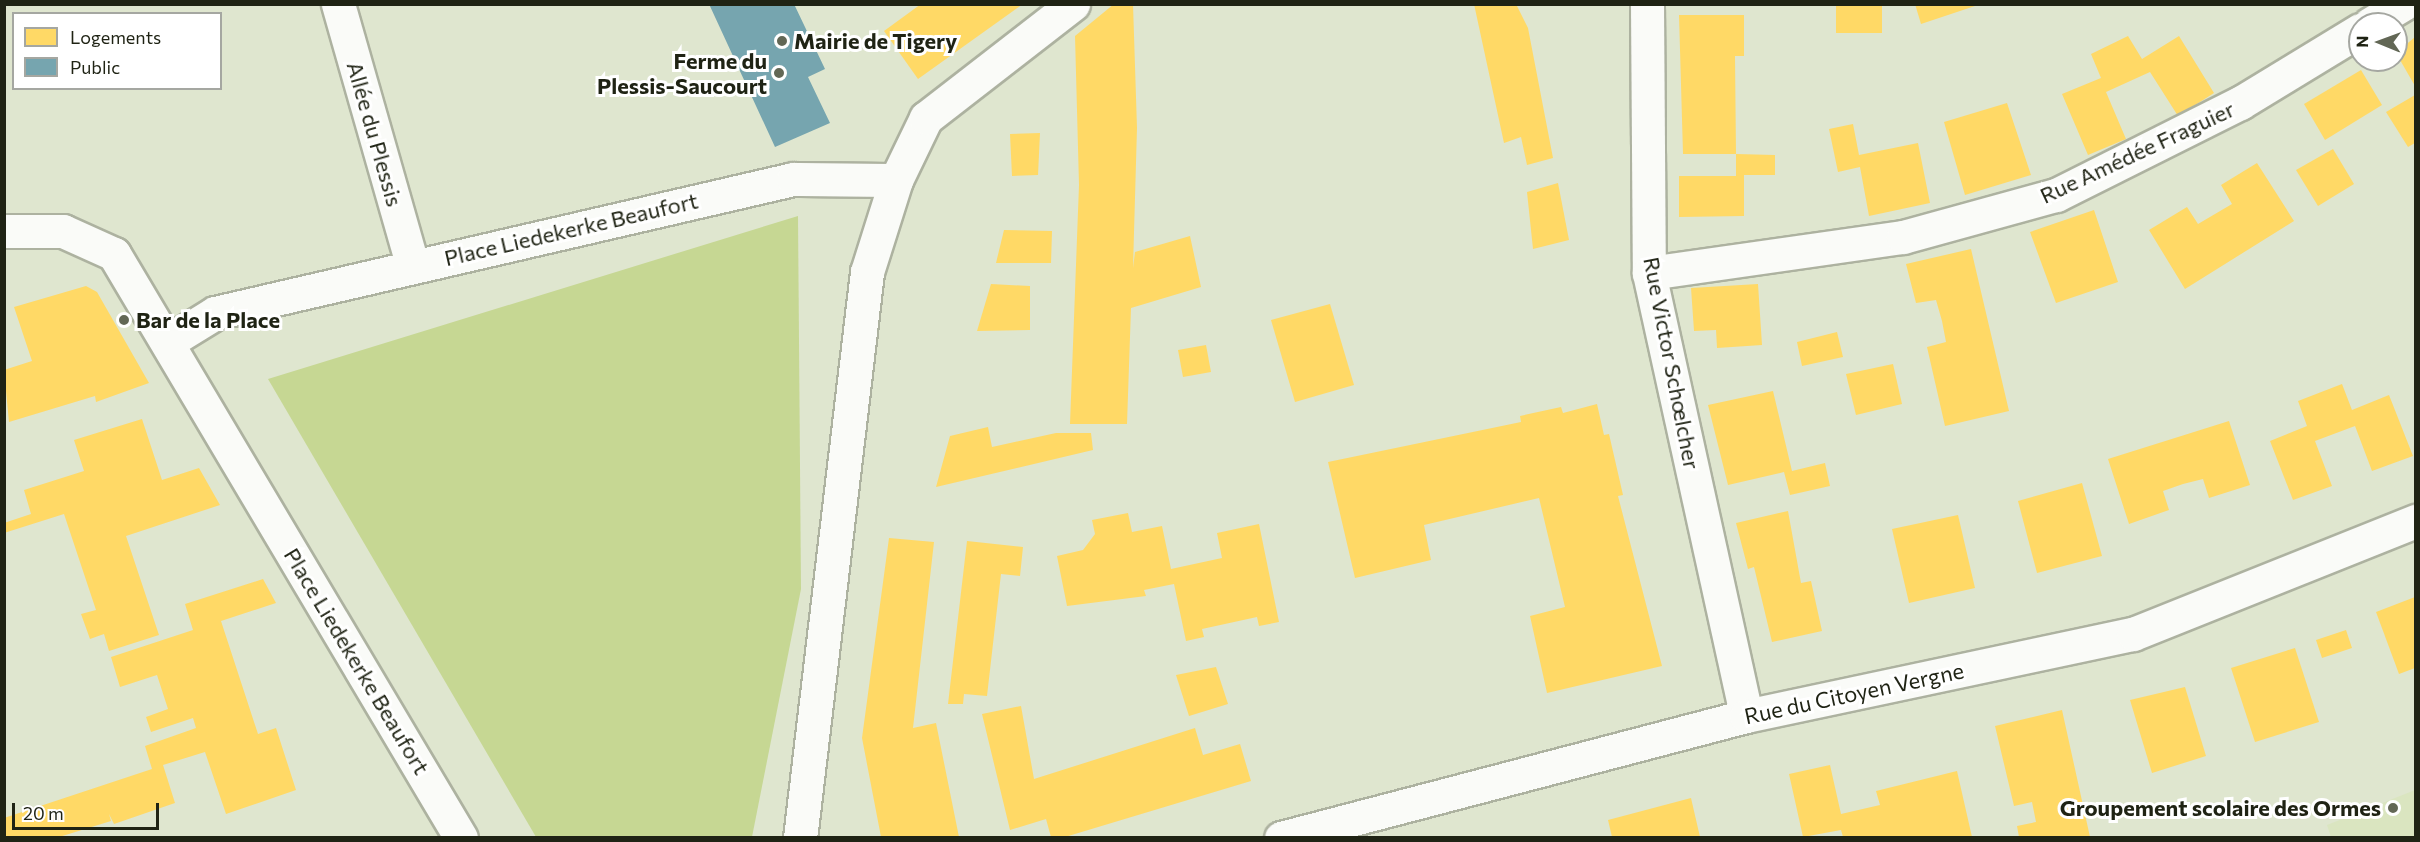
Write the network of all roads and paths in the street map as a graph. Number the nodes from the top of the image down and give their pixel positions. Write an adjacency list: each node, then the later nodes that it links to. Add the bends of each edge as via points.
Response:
1 (338, 4): 9 (street, Allée du Plessis)
2 (1073, 4): 7 (street, via 926,118)
3 (1647, 4): 10 (street, Rue Victor Schœlcher)
4 (2403, 4): 5 (street)
5 (2390, 12)
6 (2348, 37): 10 (street, Rue Amédée Fraguier, via 2240,103 2056,195 1903,237)
7 (896, 180): 9 (street, Place Liedekerke Beaufort, via 793,178); 15 (street, via 867,272)
8 (4, 231): 11 (street, via 63,231 114,254)
9 (412, 264): 11 (street, Place Liedekerke Beaufort, via 215,313)
10 (1649, 273): 13 (street, Rue Victor Schœlcher)
11 (168, 342): 14 (street, Place Liedekerke Beaufort)
12 (2415, 520): 13 (street, Rue du Citoyen Vergne, via 2133,634)
13 (1746, 716): 16 (street, Rue du Citoyen Vergne)
14 (460, 837)
15 (800, 837)
16 (1281, 837)

